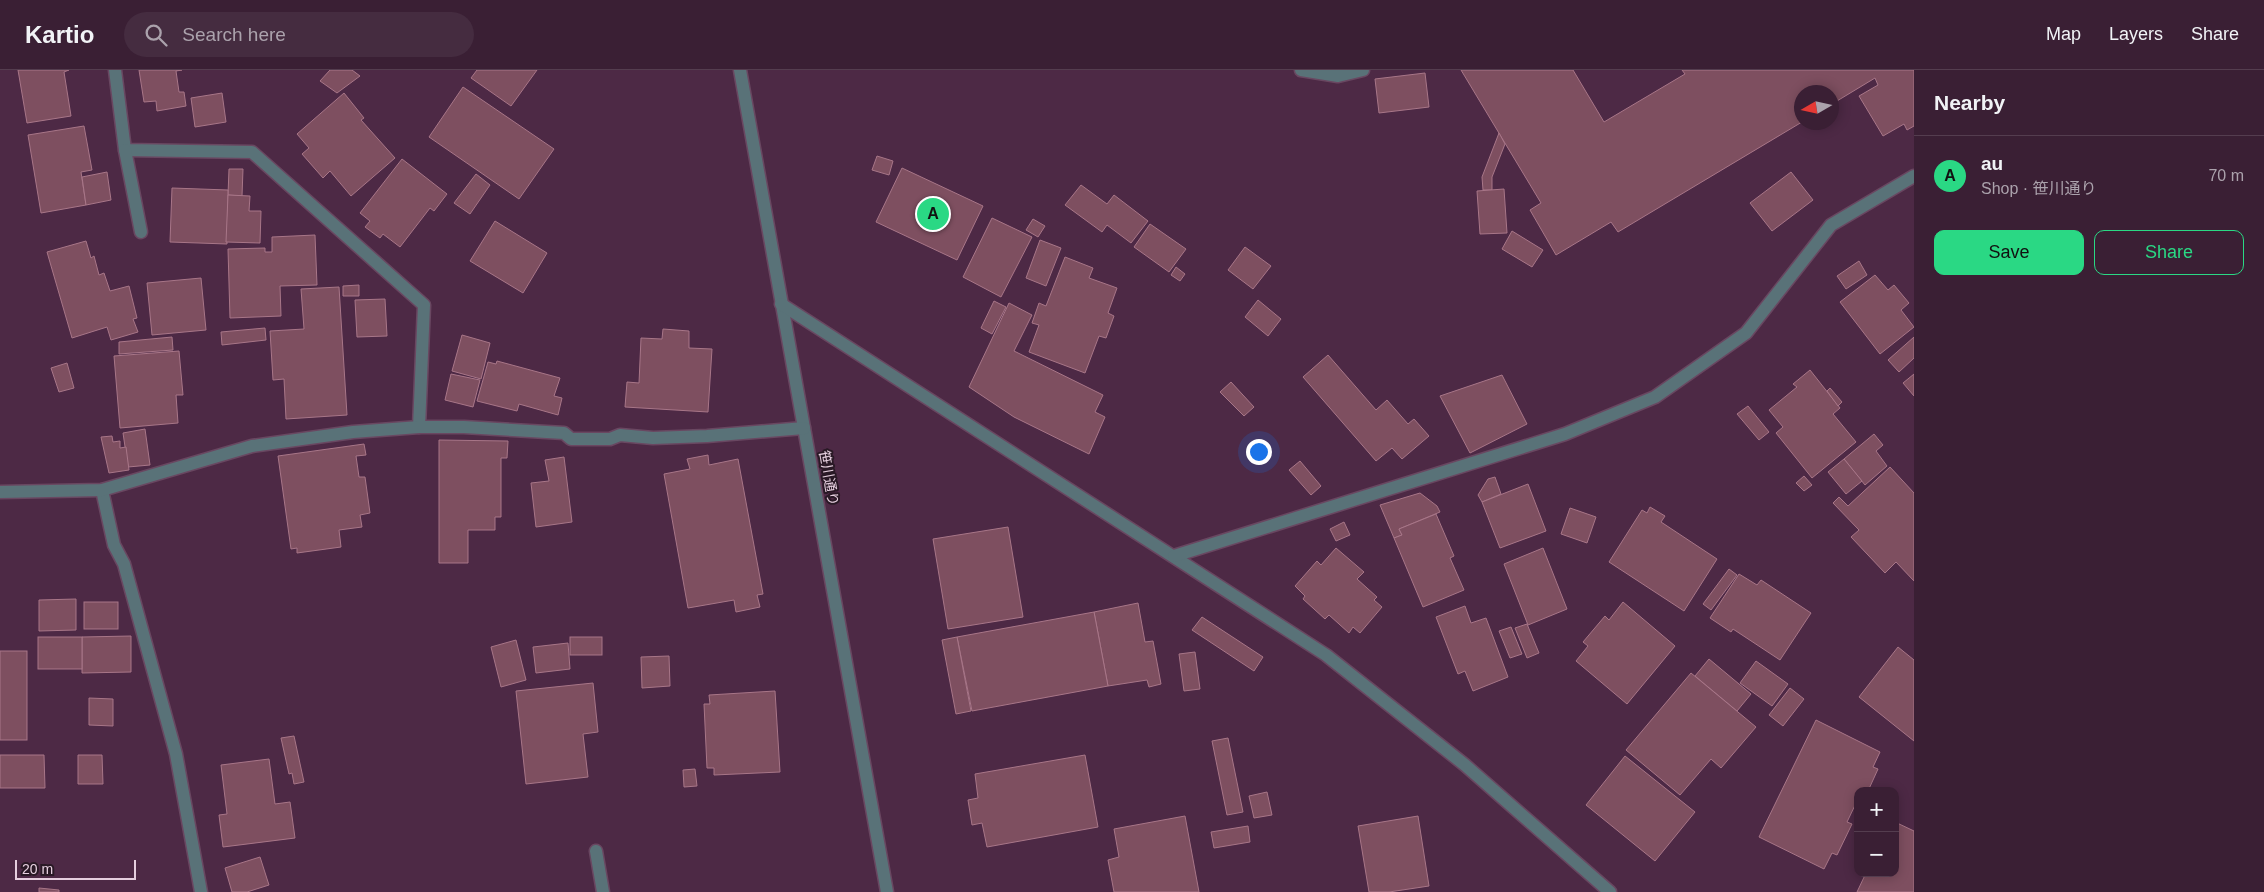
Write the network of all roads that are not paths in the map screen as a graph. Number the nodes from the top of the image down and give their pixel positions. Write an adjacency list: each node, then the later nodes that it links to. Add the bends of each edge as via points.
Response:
1 (115, 70): 5 (street)
2 (740, 70): 8 (street, 笹川通り)
3 (1301, 70): 4 (street, via 1338,76)
4 (1363, 70)
5 (125, 150): 7 (street); 9 (street, via 252,152 424,305)
6 (1914, 176): 13 (street, via 1831,225 1746,333 1655,397 1565,434)
7 (142, 232)
8 (781, 304): 10 (street, 笹川通り); 13 (street)
9 (419, 427): 10 (street, via 564,433 571,440 610,439 620,435 653,438 698,436); 11 (street, via 252,446)
10 (804, 428): 17 (street, 笹川通り)
11 (102, 490): 12 (street); 15 (street, via 114,545 124,564 176,754)
12 (0, 492)
13 (1174, 556): 18 (street, via 1326,655 1465,765)
14 (596, 851): 16 (street)
15 (201, 892)
16 (603, 892)
17 (887, 892)
18 (1610, 892)

